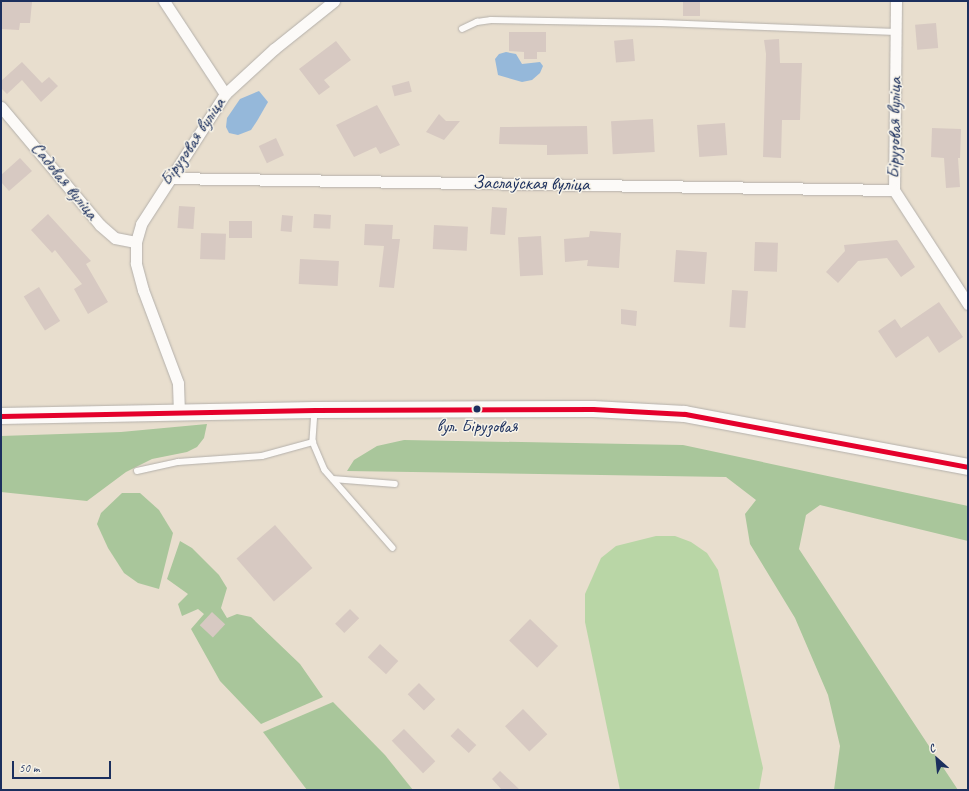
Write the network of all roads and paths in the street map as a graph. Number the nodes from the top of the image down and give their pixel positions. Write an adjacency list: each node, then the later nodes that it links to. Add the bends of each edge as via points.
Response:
1 (164, 1): 6 (street)
2 (334, 1): 6 (street, Бірузовая вуліца, via 274,49)
3 (896, 1): 5 (street, Бірузовая вуліца)
4 (462, 29): 5 (lane, via 476,22 491,20 662,22)
5 (896, 32): 9 (street, Бірузовая вуліца)
6 (224, 94): 8 (street, Бірузовая вуліца)
7 (1, 107): 10 (street, Садовая вуліца, via 100,225 116,238)
8 (169, 178): 9 (street, Заслаўская вуліца); 10 (street, Бірузовая вуліца, via 141,224)
9 (894, 190): 11 (street, Бірузовая вуліца)
10 (136, 242): 13 (street, Бірузовая вуліца, via 136,263 178,383)
11 (968, 304)
12 (315, 410): 13 (main road); 15 (lane); 16 (main road, via 593,409 685,414)
13 (179, 412): 14 (main road)
14 (1, 416)
15 (313, 442): 17 (lane, via 262,456 178,462); 18 (lane, via 318,457)
16 (968, 467)
17 (137, 471)
18 (333, 479): 19 (lane); 20 (lane)
19 (395, 484)
20 (394, 548)

